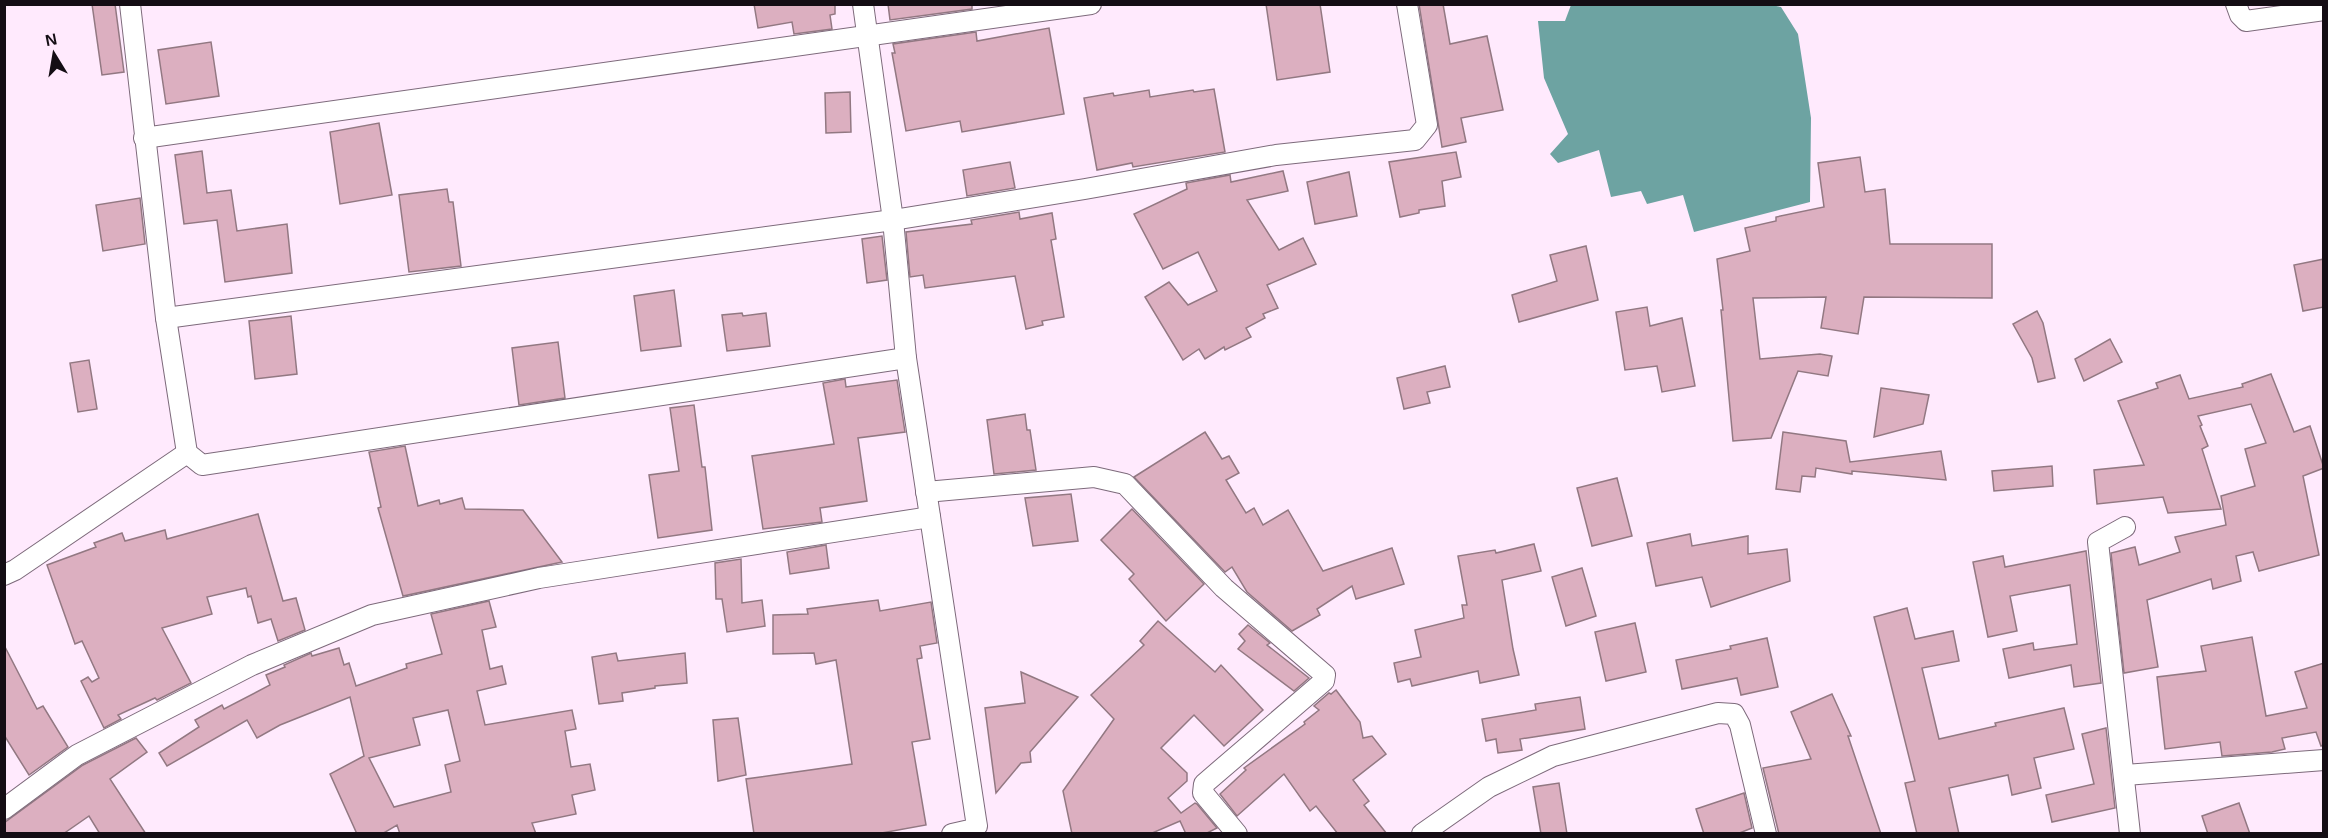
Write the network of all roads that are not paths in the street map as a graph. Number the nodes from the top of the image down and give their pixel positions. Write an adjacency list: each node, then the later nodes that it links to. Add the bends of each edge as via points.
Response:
1 (130, 4): 8 (street)
2 (863, 4): 7 (street)
3 (1091, 4): 7 (street)
4 (1407, 4): 9 (street, via 1427,125 1415,140 1276,155)
5 (2236, 4): 6 (street, via 2246,21)
6 (2324, 10)
7 (867, 36): 8 (street); 9 (street)
8 (144, 138): 10 (street)
9 (893, 220): 10 (street); 11 (street)
10 (166, 318): 12 (street)
11 (906, 358): 12 (street, via 202,465); 13 (street)
12 (187, 453): 16 (street)
13 (926, 492): 14 (street); 21 (street, via 1094,477 1125,484 1224,588 1325,675 1324,681 1204,784 1203,793)
14 (930, 517): 19 (street, via 539,579 372,615 252,665 78,755); 20 (street, via 976,820 974,829)
15 (2124, 527): 18 (street, via 2098,542)
16 (4, 575)
17 (2324, 760): 18 (street)
18 (2125, 775): 24 (street)
19 (4, 809)
20 (952, 834)
21 (1238, 834)
22 (1422, 834): 23 (street, via 1489,787 1553,756 1728,713 1734,714 1740,725)
23 (1766, 834)
24 (2130, 834)

